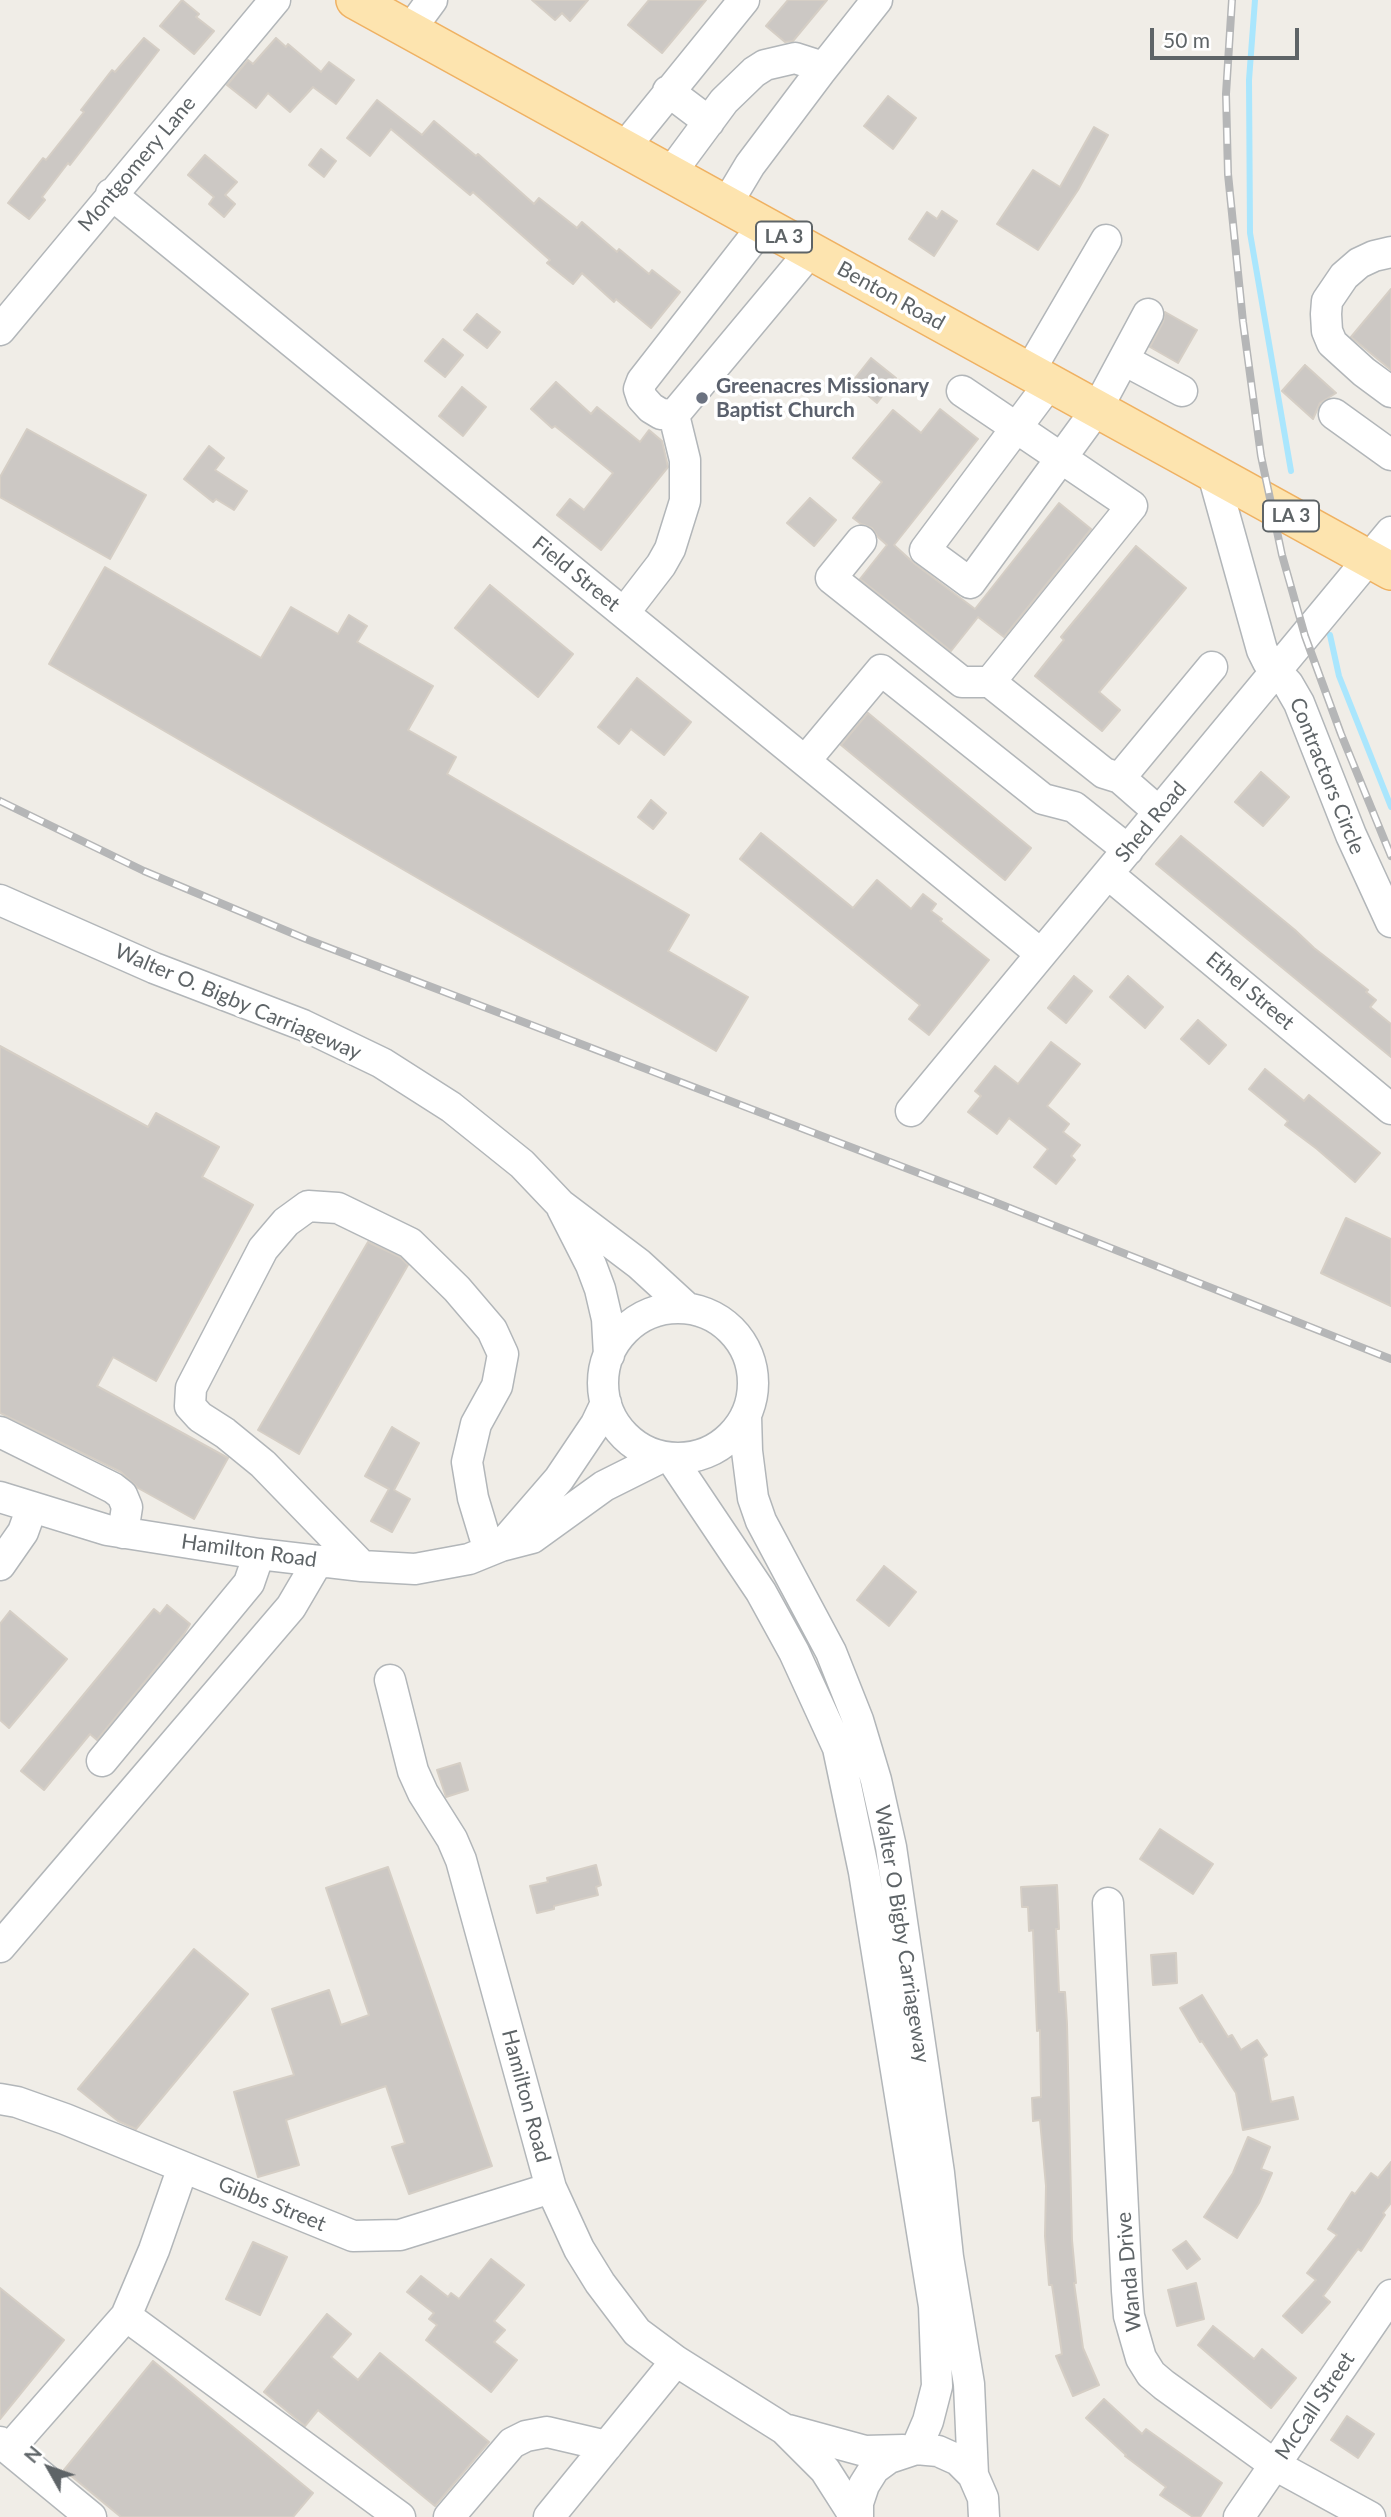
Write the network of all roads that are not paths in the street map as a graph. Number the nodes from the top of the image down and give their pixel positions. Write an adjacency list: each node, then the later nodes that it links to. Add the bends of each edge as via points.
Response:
1 (275, 0): 12 (street, Montgomery Lane)
2 (355, 0): 6 (main road, Benton Road / LA 3)
3 (432, 0): 6 (street)
4 (744, 0): 8 (street)
5 (877, 0): 7 (street)
6 (410, 30): 10 (main road, Benton Road / LA 3)
7 (823, 68): 9 (street, via 796,58 765,65 740,84); 13 (street, via 750,165)
8 (668, 91): 9 (street); 10 (street)
9 (709, 122): 11 (street)
10 (624, 148): 11 (main road, Benton Road / LA 3)
11 (670, 174): 13 (main road, Benton Road / LA 3)
12 (111, 194): 19 (street, Montgomery Lane); 34 (street, Field Street)
13 (726, 205): 14 (main road, Benton Road / LA 3)
14 (763, 226): 16 (main road, Benton Road / LA 3); 27 (street, via 642,382 642,398 651,408)
15 (1105, 240): 21 (street)
16 (810, 252): 21 (main road, Benton Road / LA 3); 27 (street)
17 (1391, 252): 24 (street, via 1359,263 1344,276 1327,301 1326,314 1332,343)
18 (1148, 314): 20 (street)
19 (0, 330)
20 (1124, 360): 23 (street); 25 (street)
21 (1039, 378): 25 (main road, Benton Road / LA 3); 28 (street)
22 (962, 391): 28 (street)
23 (1182, 391)
24 (1391, 392)
25 (1097, 410): 30 (street); 31 (main road, Benton Road / LA 3)
26 (1334, 414): 29 (street)
27 (674, 415): 34 (street, via 685,460 685,501 670,549)
28 (1017, 429): 30 (street); 30 (street, via 925,550 970,583)
29 (1391, 454)
30 (1062, 458): 37 (street, via 1132,506)
31 (1213, 474): 33 (main road, Benton Road / LA 3); 36 (street, Contractors Circle, via 1257,634)
32 (861, 541): 37 (street, via 831,578)
33 (1384, 554): 36 (street, Shed Road)
34 (624, 614): 39 (street, Field Street)
35 (1212, 667): 40 (street)
36 (1275, 672): 41 (street, Shed Road); 45 (street, Contractors Circle, via 1299,703)
37 (976, 682): 38 (street); 40 (street, via 1104,773)
38 (936, 714): 39 (street, via 881,670); 42 (street, via 1043,799 1074,807)
39 (805, 761): 46 (street, Field Street)
40 (1119, 778): 41 (street)
41 (1159, 811): 42 (street, Shed Road)
42 (1128, 850): 43 (street, Shed Road)
43 (1108, 874): 46 (street, Shed Road); 47 (street, Ethel Street)
44 (0, 900): 49 (street, Walter O. Bigby Carriageway, via 154,968 303,1025 382,1063 451,1107 522,1164)
45 (1391, 922)
46 (1041, 954): 48 (street, Shed Road)
47 (1391, 1109)
48 (911, 1111)
49 (561, 1205): 50 (street, Walter O. Bigby Carriageway, via 620,1248); 51 (street, Walter O. Bigby Carriageway, via 600,1289)
50 (687, 1308): 51 (street, Walter O Bigby Carriageway, via 662,1309 640,1318 621,1334); 53 (street, Walter O Bigby Carriageway, via 710,1314 730,1327 745,1346 753,1394)
51 (609, 1354): 52 (street, Walter O Bigby Carriageway, via 603,1378)
52 (606, 1403): 55 (street, Walter O Bigby Carriageway, via 615,1424 631,1441); 59 (street, via 559,1479)
53 (746, 1416): 55 (street, via 715,1448 694,1456); 79 (street, Walter O Bigby Carriageway, via 753,1498 854,1708 891,1847)
54 (0, 1432): 58 (street, via 122,1495 127,1507)
55 (666, 1458): 59 (street, Hamilton Road, via 604,1486 532,1538); 77 (street, Walter O Bigby Carriageway, via 761,1592 838,1748 864,1872 934,2306 937,2386 928,2421)
56 (0, 1497): 57 (street, Hamilton Road)
57 (32, 1507): 58 (street, Hamilton Road); 62 (street, via 23,1532)
58 (123, 1533): 60 (street, Hamilton Road)
59 (495, 1549): 63 (street, Hamilton Road, via 415,1569); 63 (street, via 473,1498 467,1462 476,1424 497,1386 503,1354 492,1330 410,1243 338,1208 308,1206 286,1222 263,1249 191,1388 190,1406 263,1464)
60 (259, 1554): 61 (street, Hamilton Road); 65 (street, via 249,1583)
61 (318, 1561): 63 (street, Hamilton Road); 67 (street, via 291,1608)
62 (0, 1565)
63 (362, 1566)
64 (390, 1679): 70 (street, Hamilton Road, via 413,1771 461,1860)
65 (102, 1762)
66 (1108, 1903): 78 (street, Wanda Drive, via 1127,2291 1134,2340 1151,2374)
67 (0, 1947)
68 (0, 2099): 69 (street, Gibbs Street, via 65,2119)
69 (183, 2167): 70 (street, Gibbs Street, via 353,2236 400,2235); 72 (street)
70 (551, 2188): 73 (street, Hamilton Road, via 600,2283 637,2332)
71 (1391, 2295): 78 (street, McCall Street)
72 (127, 2316): 75 (street); 81 (street)
73 (676, 2361): 74 (street, Hamilton Road); 76 (street)
74 (784, 2429): 77 (street, Hamilton Road, via 865,2451); 84 (street, Hamilton Road, via 825,2470)
75 (5, 2446): 80 (street)
76 (607, 2446): 82 (street, via 547,2432 526,2436 512,2443); 83 (street)
77 (911, 2449): 79 (street, Walter O Bigby Carriageway, via 938,2451 958,2460); 84 (street, via 874,2469 864,2485)
78 (1275, 2465): 85 (street, McCall Street); 86 (street, Wanda Drive)
79 (983, 2502)
80 (91, 2517)
81 (400, 2517)
82 (449, 2517)
83 (550, 2517)
84 (857, 2517)
85 (1239, 2517)
86 (1370, 2517)

